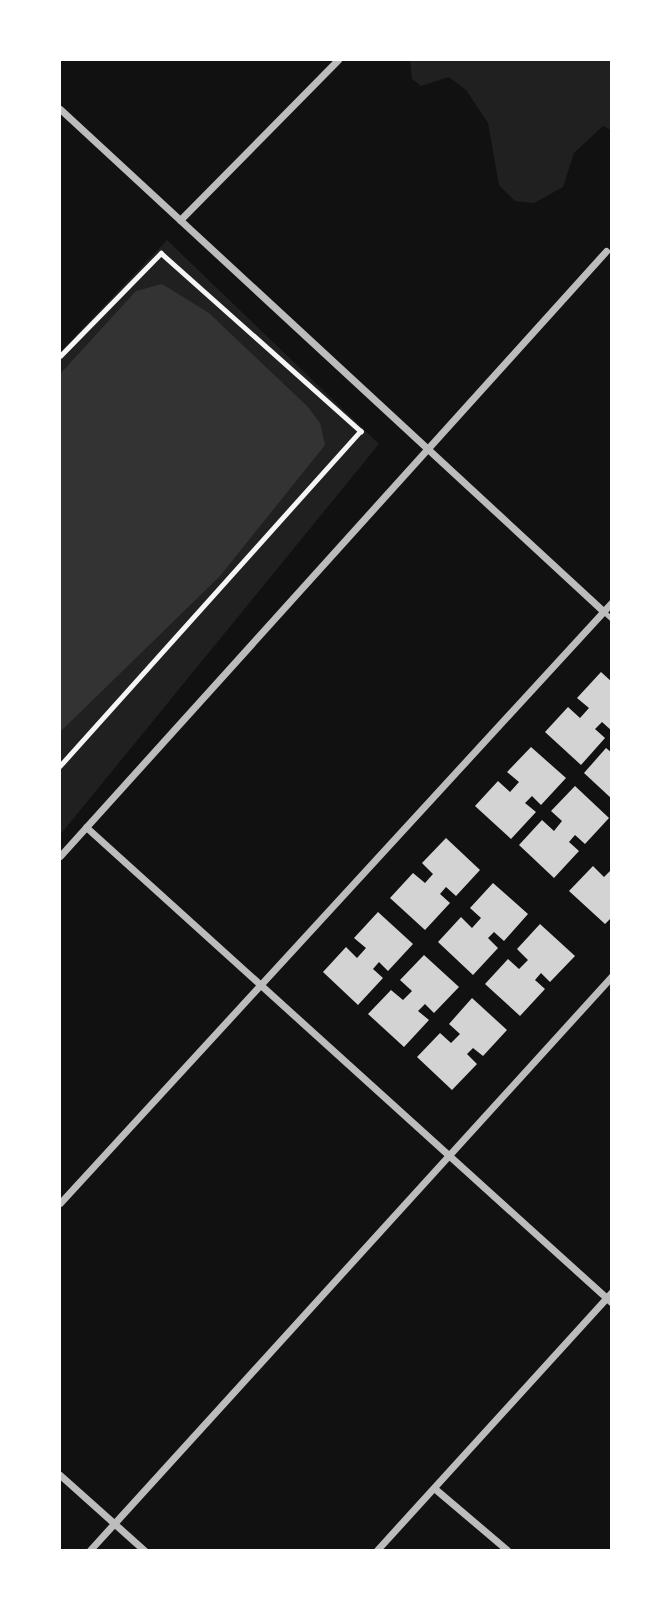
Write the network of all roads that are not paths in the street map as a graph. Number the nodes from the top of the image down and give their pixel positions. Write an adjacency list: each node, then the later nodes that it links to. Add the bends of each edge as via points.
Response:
1 (338, 60): 3 (street)
2 (60, 109): 3 (street)
3 (180, 220): 5 (street)
4 (606, 251): 5 (street)
5 (426, 447): 7 (street); 9 (street)
6 (611, 602): 7 (street)
7 (603, 611): 8 (lane); 12 (street)
8 (611, 619)
9 (86, 827): 10 (street); 12 (street)
10 (60, 856)
11 (611, 976): 13 (street)
12 (258, 981): 13 (street); 14 (street)
13 (449, 1151): 15 (street); 18 (street)
14 (60, 1203)
15 (610, 1298): 17 (street)
16 (60, 1475): 18 (street)
17 (434, 1488): 21 (street); 22 (street)
18 (114, 1524): 19 (street); 20 (street)
19 (90, 1550)
20 (144, 1550)
21 (377, 1550)
22 (507, 1550)

